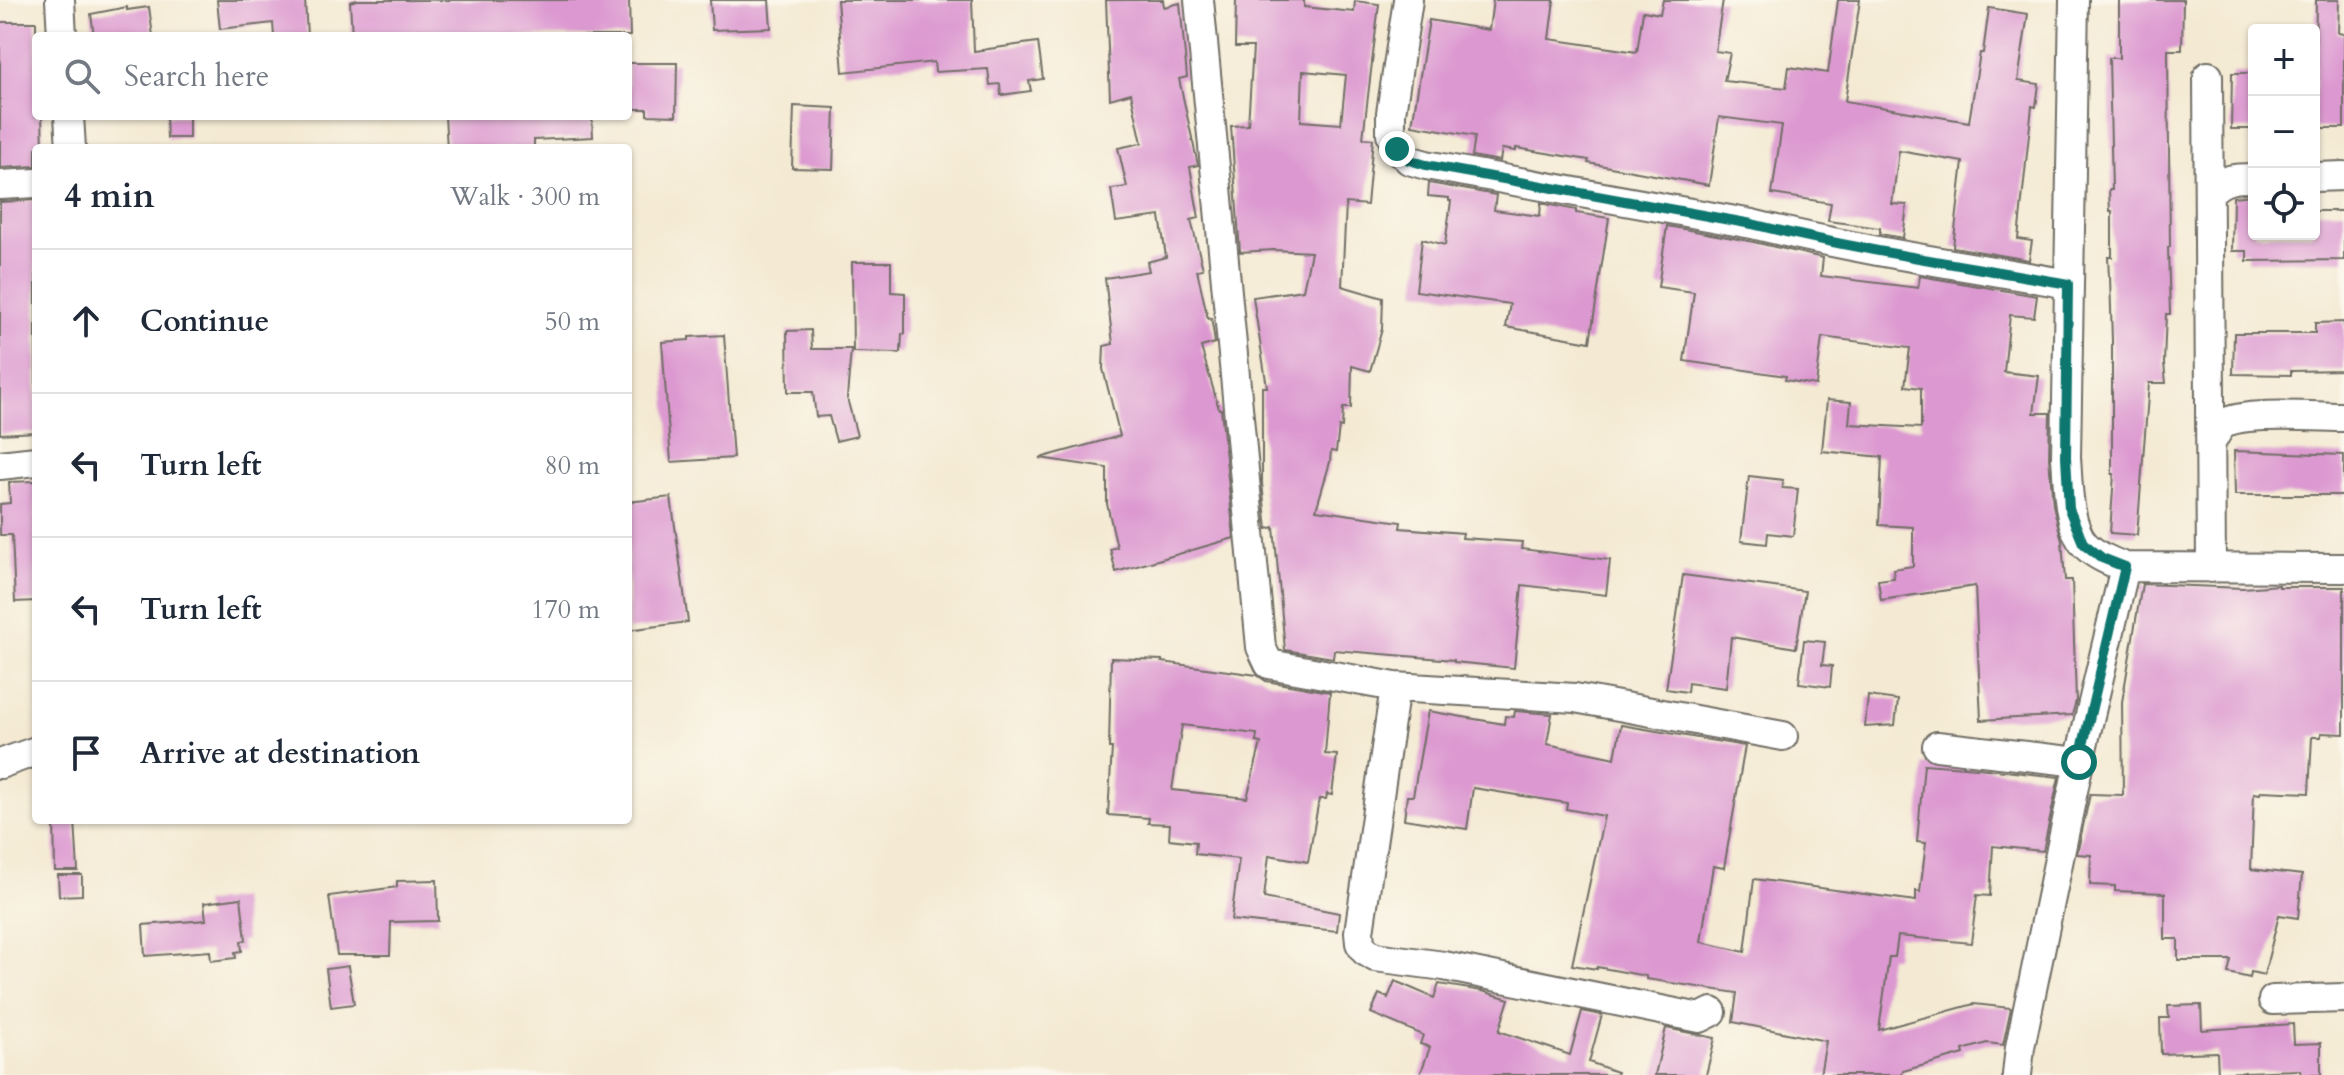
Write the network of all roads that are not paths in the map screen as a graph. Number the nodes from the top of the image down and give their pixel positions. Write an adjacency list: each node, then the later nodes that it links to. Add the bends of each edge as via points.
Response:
1 (60, 0): 5 (street)
2 (1199, 0): 23 (street, via 1261,647 1269,664 1281,668)
3 (1408, 0): 15 (street, via 1391,134 1409,160)
4 (2065, 2): 15 (street)
5 (62, 32)
6 (2208, 76): 14 (street)
7 (69, 120): 8 (street)
8 (71, 144)
9 (2344, 176): 10 (street)
10 (2320, 177)
11 (2248, 178): 14 (street, via 2228,178)
12 (32, 183): 13 (street)
13 (0, 185)
14 (2209, 193): 17 (street)
15 (2068, 284): 20 (street, via 2069,509 2083,543)
16 (2344, 417): 17 (street, via 2229,420)
17 (2211, 443): 21 (street)
18 (32, 461): 19 (street)
19 (0, 465)
20 (2125, 567): 21 (street); 27 (street)
21 (2211, 568): 22 (street)
22 (2344, 568)
23 (1395, 687): 24 (street, via 1575,698); 31 (street, via 1359,932 1365,951 1700,1018)
24 (1783, 736)
25 (1937, 746): 27 (street)
26 (32, 752): 28 (street)
27 (2079, 762): 32 (street)
28 (0, 764)
29 (2344, 998): 30 (street)
30 (2273, 1000)
31 (1712, 1012)
32 (2017, 1075)

